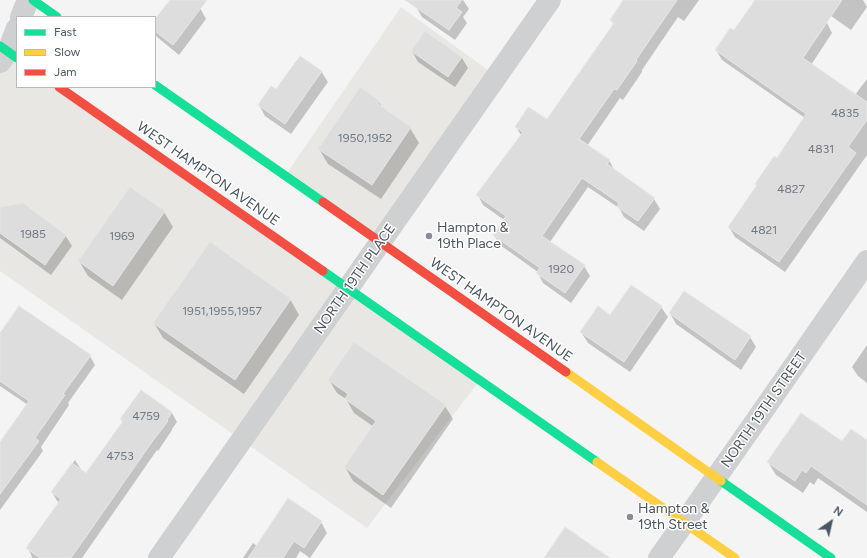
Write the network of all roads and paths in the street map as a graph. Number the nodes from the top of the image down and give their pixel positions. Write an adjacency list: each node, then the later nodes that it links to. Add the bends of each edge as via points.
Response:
1 (28, 0): 4 (street)
2 (33, 0): 5 (main road)
3 (550, 0): 10 (street, NORTH 19TH PLACE)
4 (22, 16)
5 (56, 16)
6 (16, 30): 7 (street)
7 (6, 54)
8 (156, 86): 10 (main road, WEST HAMPTON AVENUE)
9 (60, 88): 12 (main road, WEST HAMPTON AVENUE)
10 (380, 242): 12 (street, NORTH 19TH PLACE); 13 (main road, WEST HAMPTON AVENUE)
11 (867, 261): 13 (street, NORTH 19TH STREET)
12 (348, 288): 14 (main road, WEST HAMPTON AVENUE); 15 (street, NORTH 19TH PLACE)
13 (716, 478): 14 (street, NORTH 19TH STREET); 18 (main road, WEST HAMPTON AVENUE)
14 (684, 523): 16 (street, NORTH 19TH STREET); 17 (main road, WEST HAMPTON AVENUE)
15 (159, 558)
16 (659, 558)
17 (735, 558)
18 (831, 558)

